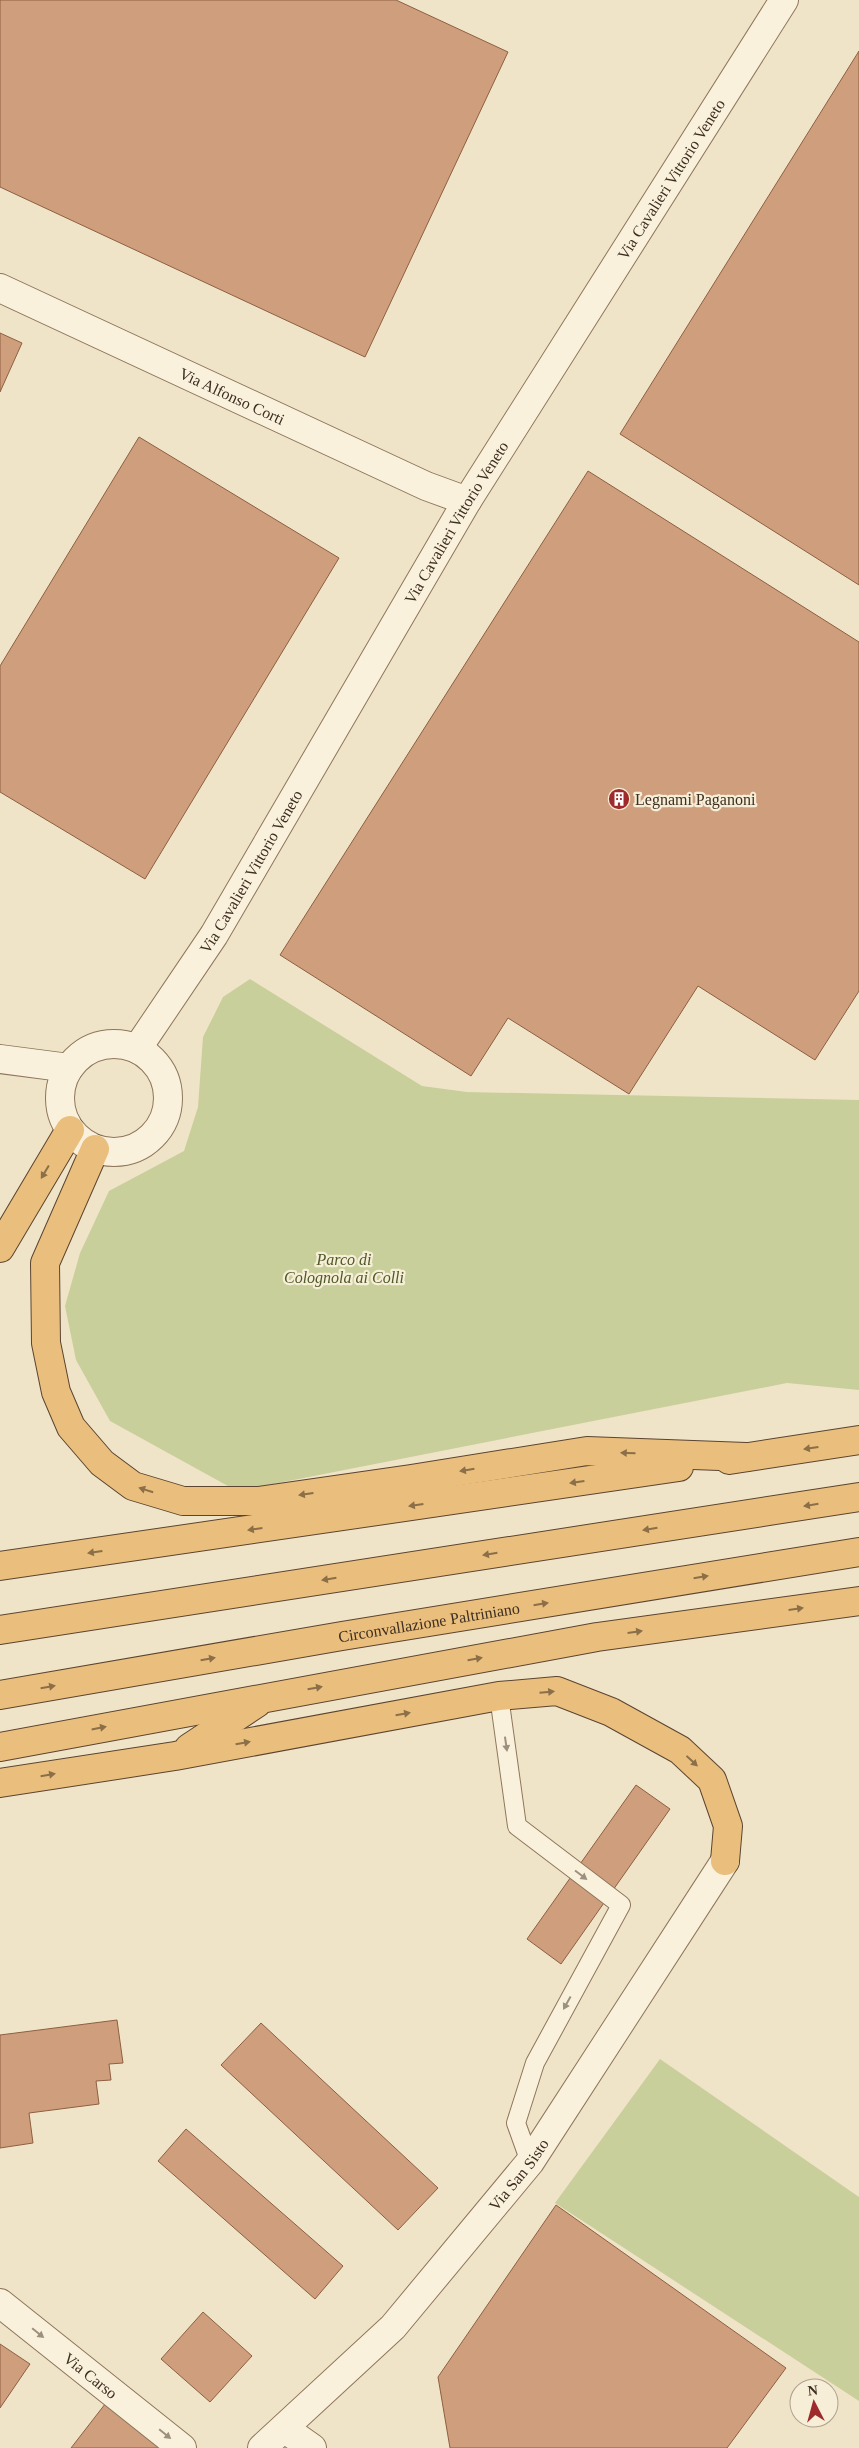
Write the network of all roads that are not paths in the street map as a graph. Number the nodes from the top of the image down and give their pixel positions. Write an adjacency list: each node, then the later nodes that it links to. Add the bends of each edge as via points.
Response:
1 (784, 0): 3 (street, Via Cavalieri Vittorio Veneto)
2 (0, 288): 3 (street, Via Alfonso Corti, via 426,486)
3 (467, 501): 4 (street, Via Cavalieri Vittorio Veneto, via 214,935)
4 (137, 1049): 6 (street, via 122,1044 92,1048); 8 (street, via 152,1059 163,1074 168,1092 167,1110 160,1127 147,1141 131,1150)
5 (0, 1059): 6 (street)
6 (69, 1068): 7 (street, via 59,1099 62,1115)
7 (70, 1130): 8 (street); 9 (highway, one-way to 9)
8 (95, 1149): 11 (highway, one-way to 8, via 588,1451 258,1501 184,1501 133,1486 102,1463 71,1427 56,1392 46,1343 45,1263)
9 (0, 1248)
10 (859, 1440): 11 (highway, one-way to 11)
11 (746, 1457): 14 (highway, one-way to 14)
12 (859, 1497): 16 (highway, one-way to 16)
13 (859, 1552): 17 (highway, Circonvallazione Paltriniano, one-way to 13)
14 (0, 1566)
15 (859, 1601): 18 (highway, one-way to 15, via 597,1637)
16 (0, 1630)
17 (0, 1695)
18 (267, 1696): 20 (highway, one-way to 18); 21 (highway)
19 (499, 1696): 21 (highway, one-way to 19); 23 (highway, one-way to 23, via 557,1691 611,1712 680,1750 712,1780 728,1826); 24 (lane, one-way to 24, via 518,1826 622,1905 534,2063 516,2123)
20 (0, 1747)
21 (175, 1756): 22 (highway, one-way to 21)
22 (0, 1783)
23 (725, 1861): 24 (street, Via San Sisto)
24 (530, 2162): 26 (street, Via San Sisto, via 393,2327)
25 (0, 2303): 27 (street, Via Carso, one-way to 27)
26 (285, 2429): 28 (street, Via San Sisto); 29 (street)
27 (182, 2448)
28 (262, 2448)
29 (312, 2448)

